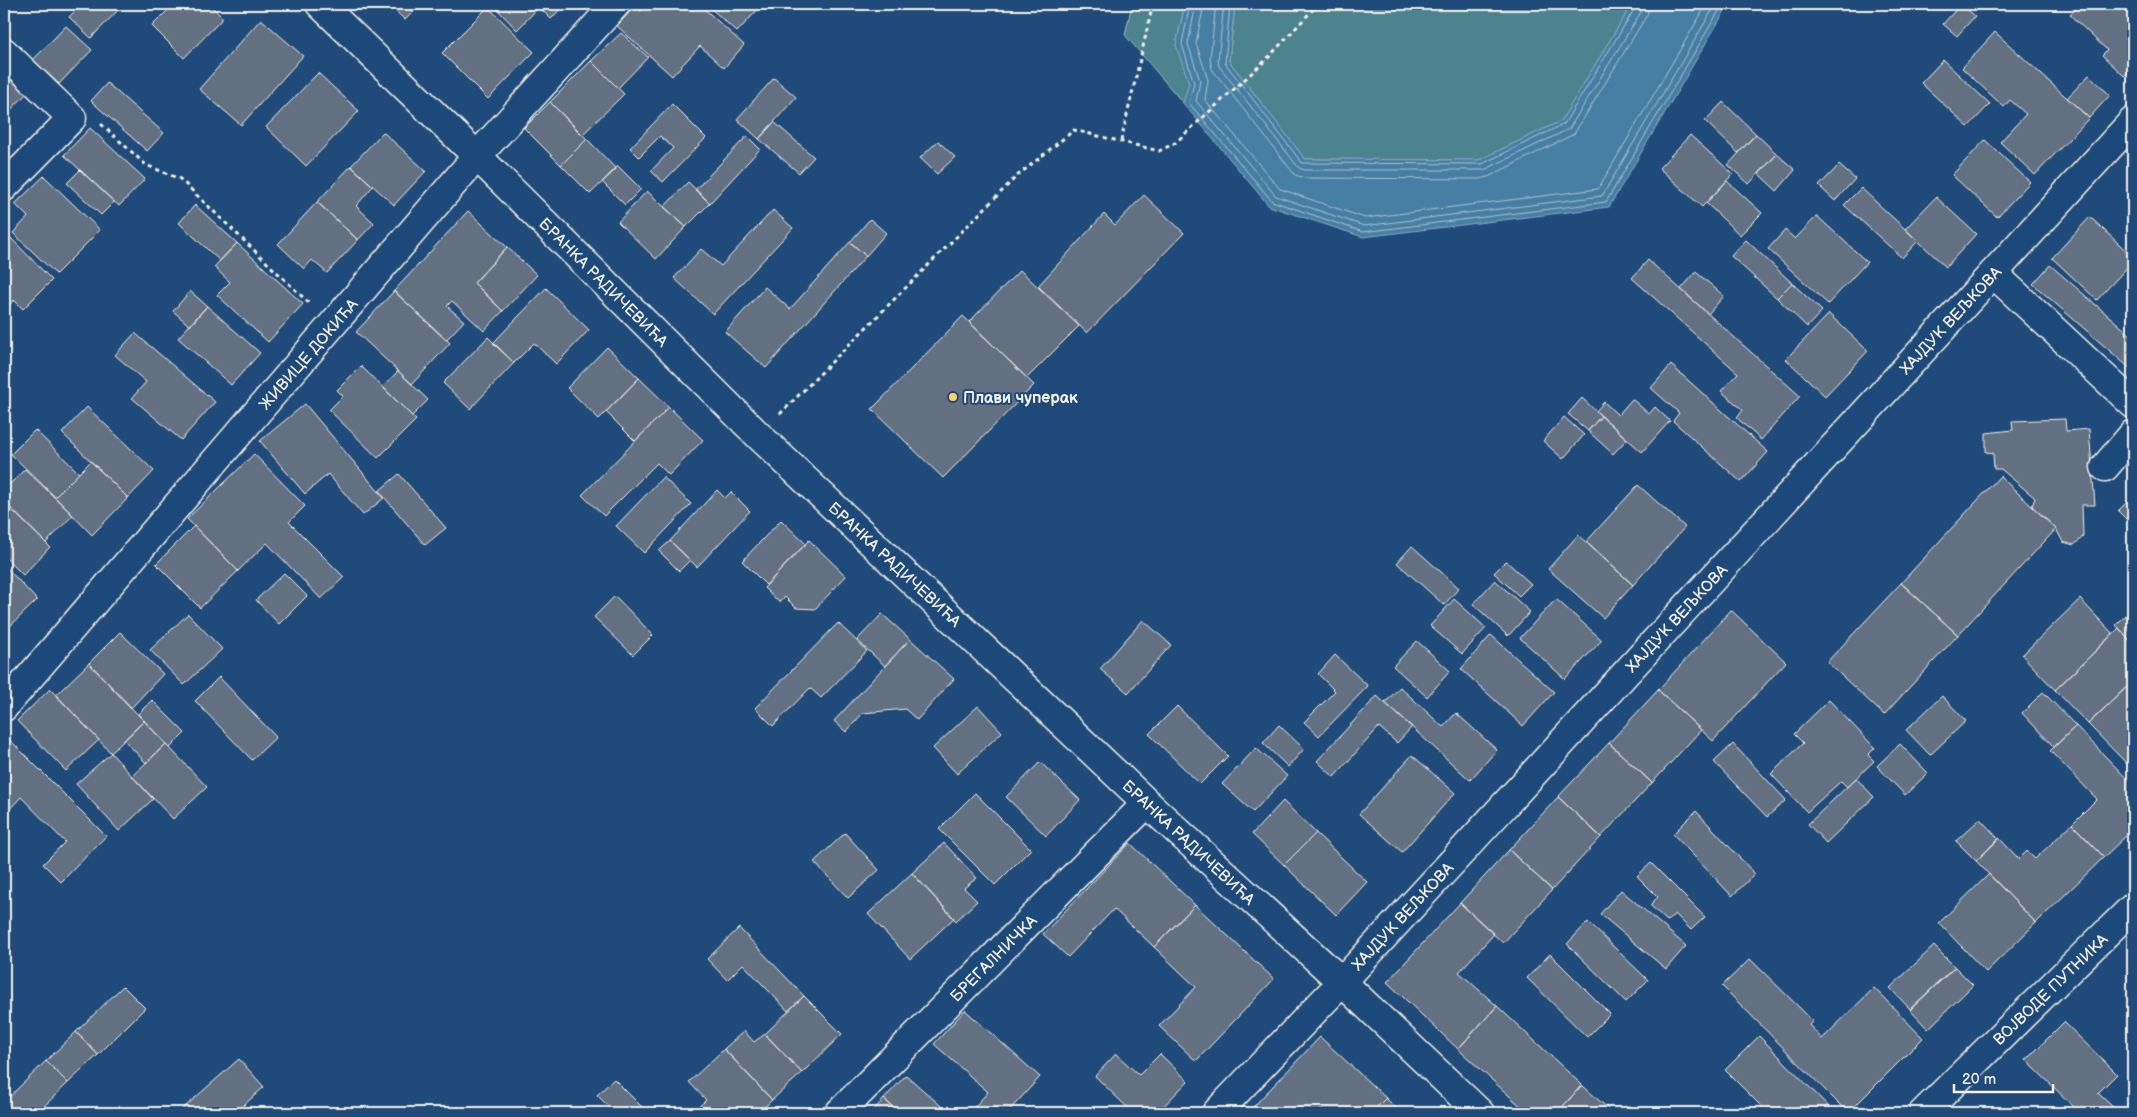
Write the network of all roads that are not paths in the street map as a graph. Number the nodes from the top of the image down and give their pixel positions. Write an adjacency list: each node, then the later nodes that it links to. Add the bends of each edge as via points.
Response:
1 (320, 4): 5 (street, БРАНКА РАДИЧЕВИЋА)
2 (616, 4): 5 (street, ЖИВИЦЕ ДОКИЋА)
3 (4, 52): 6 (street, via 72,118)
4 (2133, 121): 7 (street, ХАЈДУК ВЕЉКОВА)
5 (477, 156): 11 (street, ЖИВИЦЕ ДОКИЋА); 12 (street, БРАНКА РАДИЧЕВИЋА, via 759,436)
6 (4, 187)
7 (1993, 273): 8 (street); 14 (street, ХАЈДУК ВЕЉКОВА)
8 (2133, 404)
9 (2133, 434): 10 (street)
10 (2105, 468)
11 (4, 707)
12 (1147, 803): 14 (street, БРАНКА РАДИЧЕВИЋА); 15 (street, БРЕГАЛНИЧКА)
13 (2133, 907): 18 (street, ВОЈВОДЕ ПУТНИКА)
14 (1342, 982): 16 (street, ХАЈДУК ВЕЉКОВА); 17 (street, БРАНКА РАДИЧЕВИЋА)
15 (839, 1113)
16 (1216, 1113)
17 (1480, 1113)
18 (1923, 1113)

